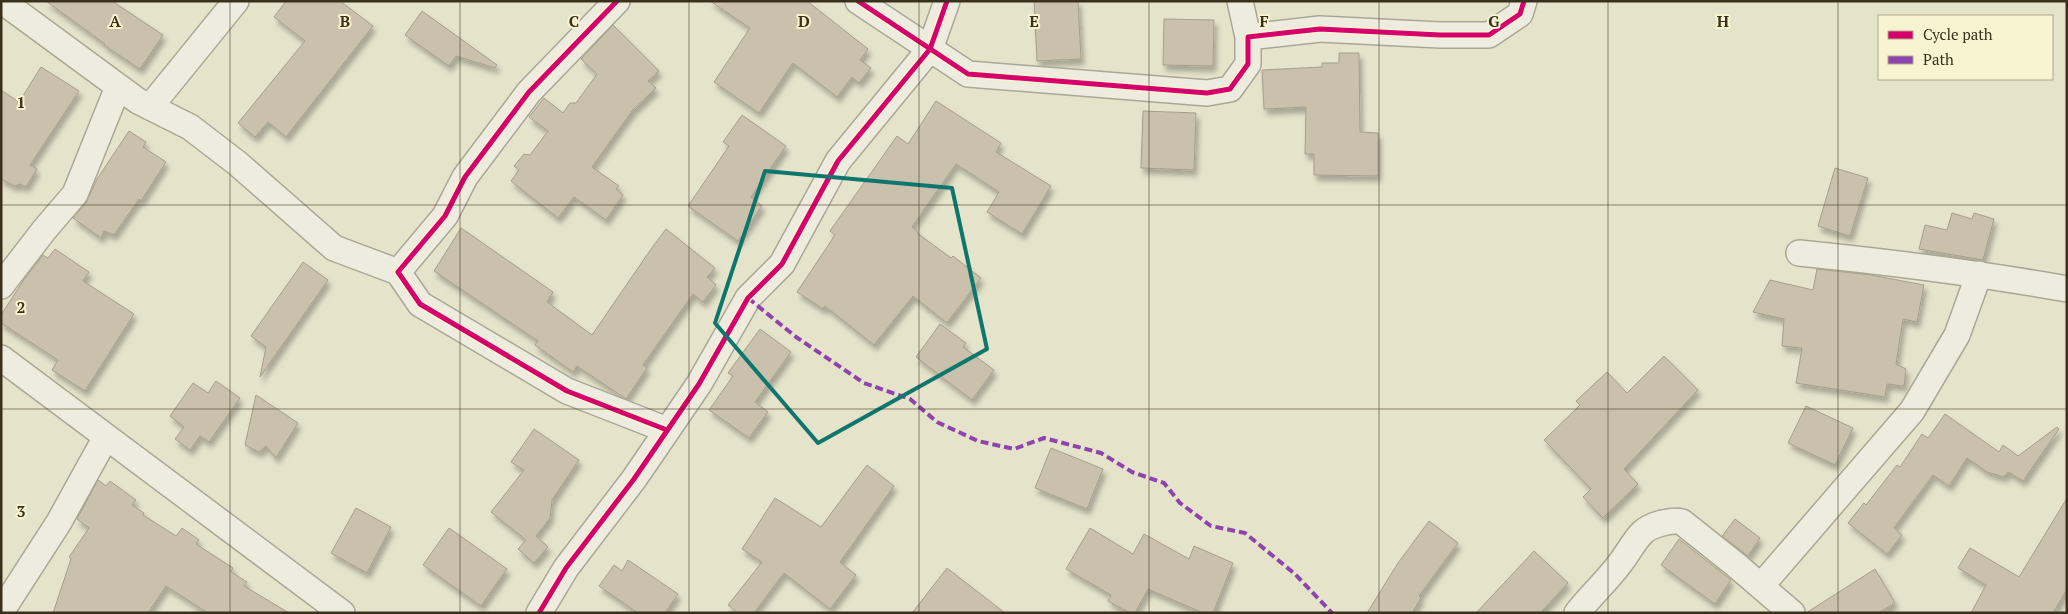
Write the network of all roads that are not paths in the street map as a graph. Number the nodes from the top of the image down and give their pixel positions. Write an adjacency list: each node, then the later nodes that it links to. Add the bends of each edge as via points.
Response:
1 (2, 1): 10 (street)
2 (236, 1): 11 (street)
3 (617, 1): 13 (street, via 529,92 465,177 444,216)
4 (858, 1): 9 (street)
5 (947, 1): 9 (street)
6 (1240, 1): 8 (street)
7 (1524, 1): 8 (street, via 1520,14 1489,35 1320,29)
8 (1248, 37): 9 (street, via 1248,64 1230,89 1207,93 968,74)
9 (930, 49): 18 (street, via 838,161 782,264 748,298 699,384)
10 (118, 87): 11 (street); 15 (street, via 75,194)
11 (150, 107): 13 (street, via 190,127 237,163 334,248)
12 (1799, 253): 14 (street)
13 (398, 272): 18 (street, via 420,304 567,391)
14 (1979, 274): 16 (street); 20 (street, via 1958,335 1912,411)
15 (1, 286)
16 (2067, 289)
17 (1, 358): 19 (street)
18 (667, 430): 23 (street, via 566,568)
19 (106, 437): 21 (street); 22 (street, via 59,522)
20 (1762, 586): 24 (street, via 1682,522 1668,521 1642,532); 25 (street)
21 (338, 611)
22 (1, 612)
23 (539, 613)
24 (1577, 613)
25 (1792, 613)

